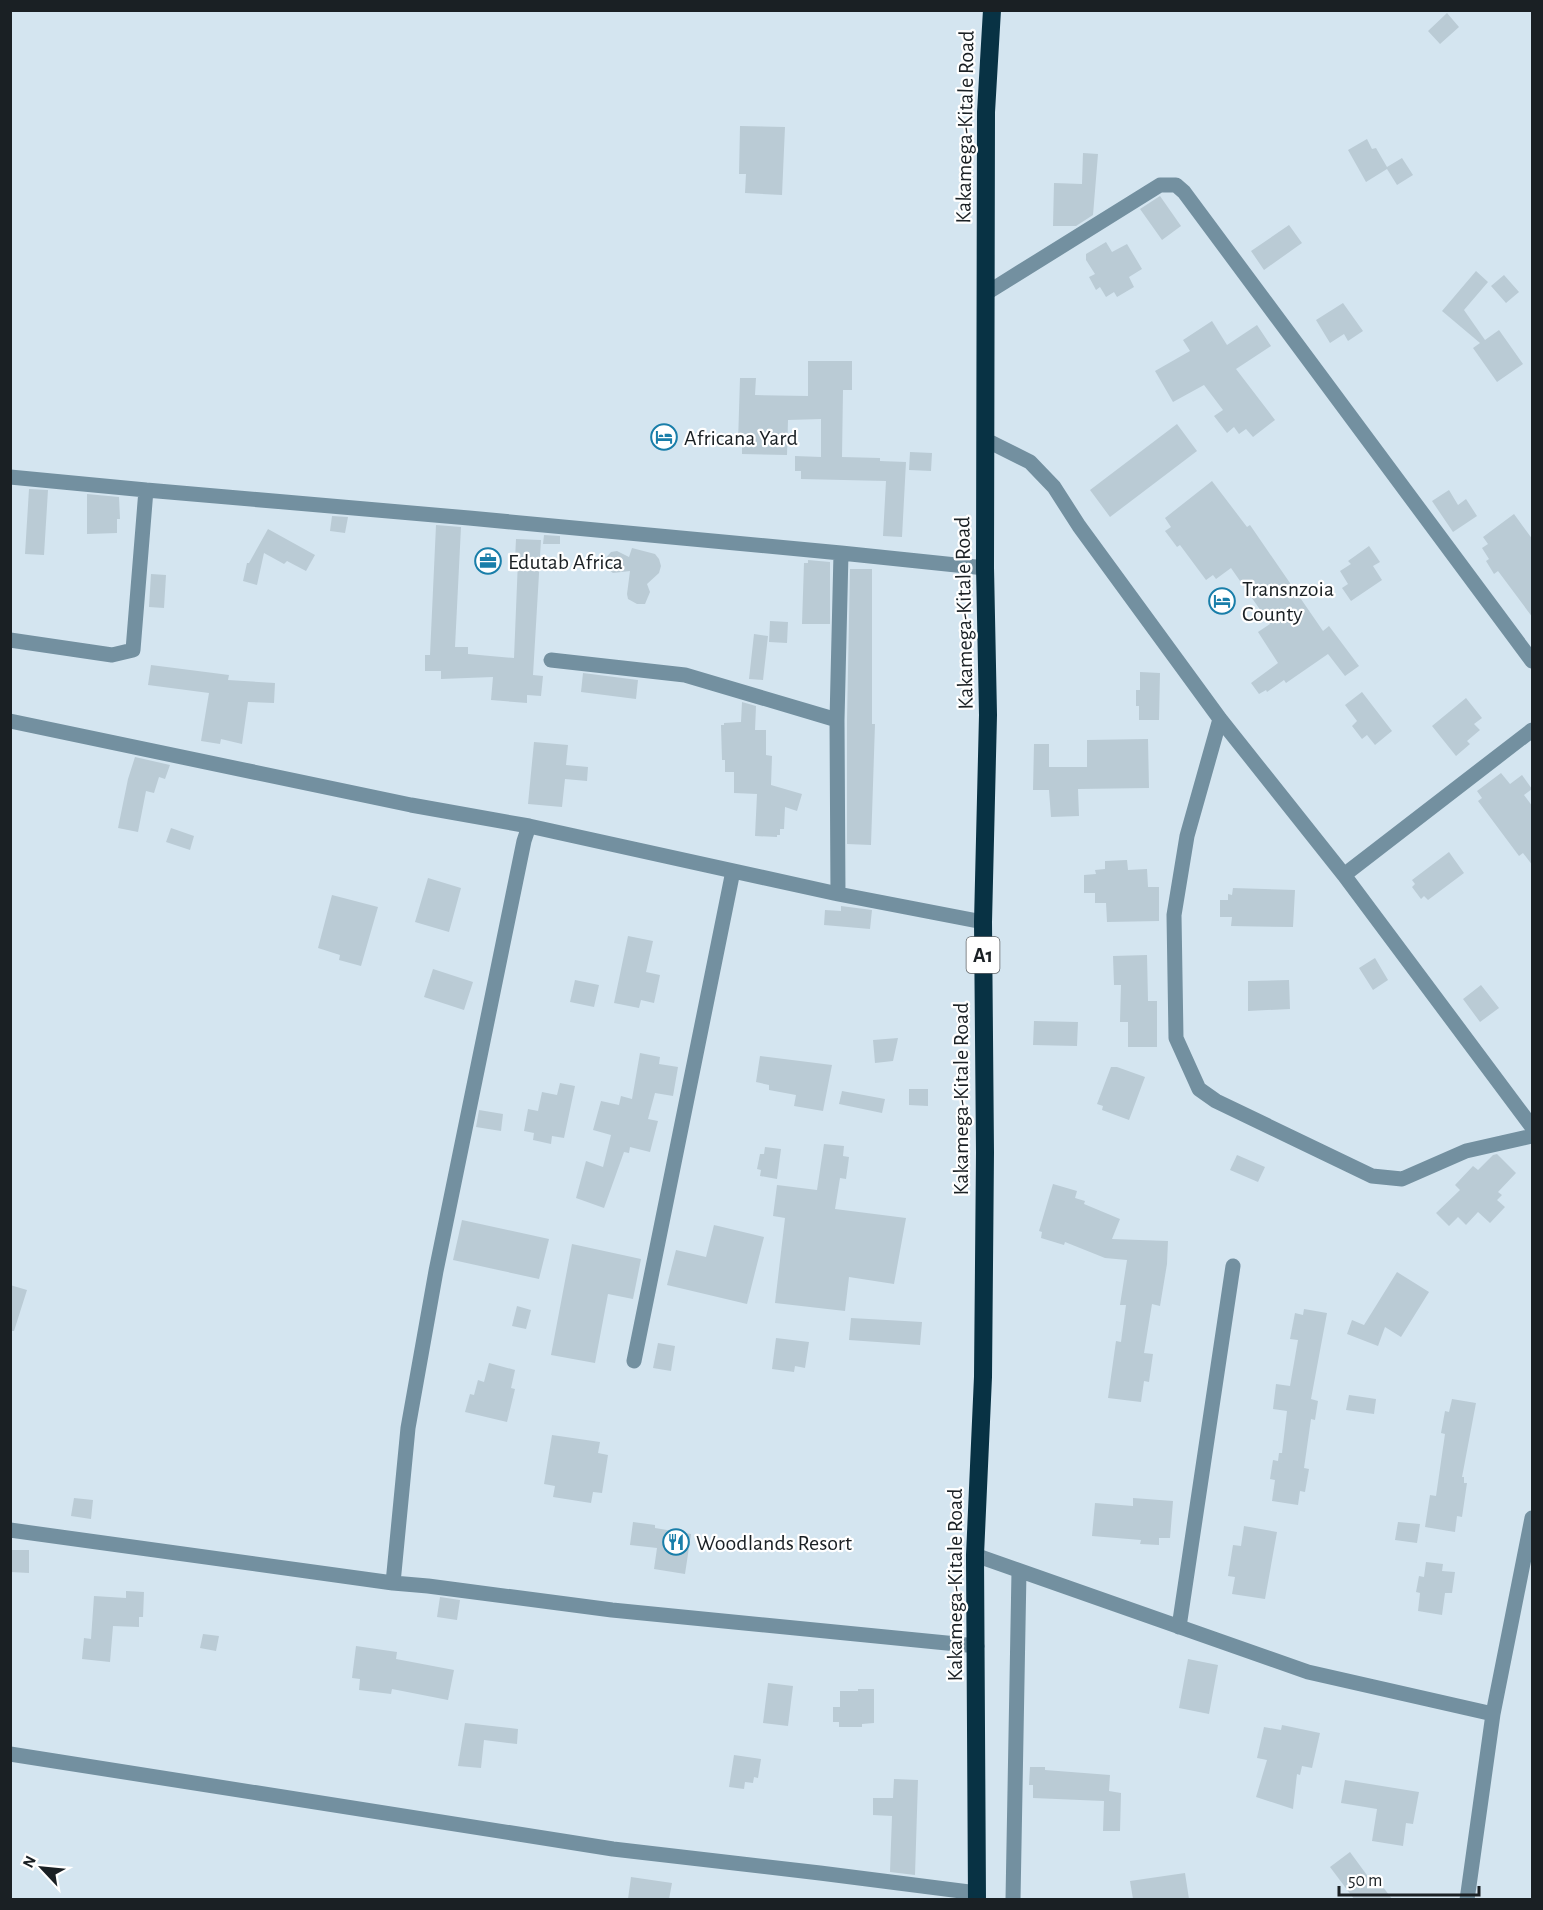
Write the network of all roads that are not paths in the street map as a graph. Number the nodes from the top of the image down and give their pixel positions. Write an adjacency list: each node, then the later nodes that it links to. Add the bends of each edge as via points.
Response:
1 (992, 10): 2 (highway, Kakamega-Kitale Road / A1, via 986,112)
2 (985, 294): 3 (highway, Kakamega-Kitale Road / A1); 10 (street, via 1160,185 1176,185)
3 (986, 440): 7 (highway, Kakamega-Kitale Road / A1); 11 (street, via 1030,462 1054,487)
4 (10, 477): 5 (street)
5 (146, 490): 6 (street); 8 (street, via 133,650 112,655)
6 (841, 553): 7 (street); 12 (street)
7 (985, 568): 19 (highway, Kakamega-Kitale Road / A1, via 988,715)
8 (10, 640)
9 (551, 660): 12 (street, via 685,675)
10 (1533, 661)
11 (1220, 719): 17 (street); 21 (street, via 1188,836 1174,915 1176,1038 1199,1089 1216,1101 1372,1176 1402,1179 1466,1151)
12 (837, 720): 18 (street)
13 (10, 721): 15 (street)
14 (1533, 730): 17 (street)
15 (529, 826): 16 (street); 29 (street, via 436,1271 408,1428)
16 (733, 872): 18 (street); 23 (street)
17 (1344, 874): 20 (street)
18 (837, 894): 19 (street)
19 (983, 922): 26 (highway, Kakamega-Kitale Road / A1, via 983,1354)
20 (1533, 1127)
21 (1533, 1136)
22 (1233, 1266): 30 (street)
23 (634, 1362)
24 (1533, 1518): 27 (street)
25 (10, 1530): 29 (street)
26 (975, 1555): 28 (street); 31 (highway, Kakamega-Kitale Road / A1)
27 (1528, 1568): 32 (street)
28 (1019, 1570): 30 (street); 35 (street)
29 (393, 1583): 31 (street, via 612,1610)
30 (1179, 1627): 32 (street, via 1308,1672)
31 (977, 1646): 34 (highway, Kakamega-Kitale Road / A1)
32 (1493, 1714): 36 (street)
33 (10, 1754): 34 (street, via 602,1847)
34 (977, 1896)
35 (1013, 1899)
36 (1467, 1899)

